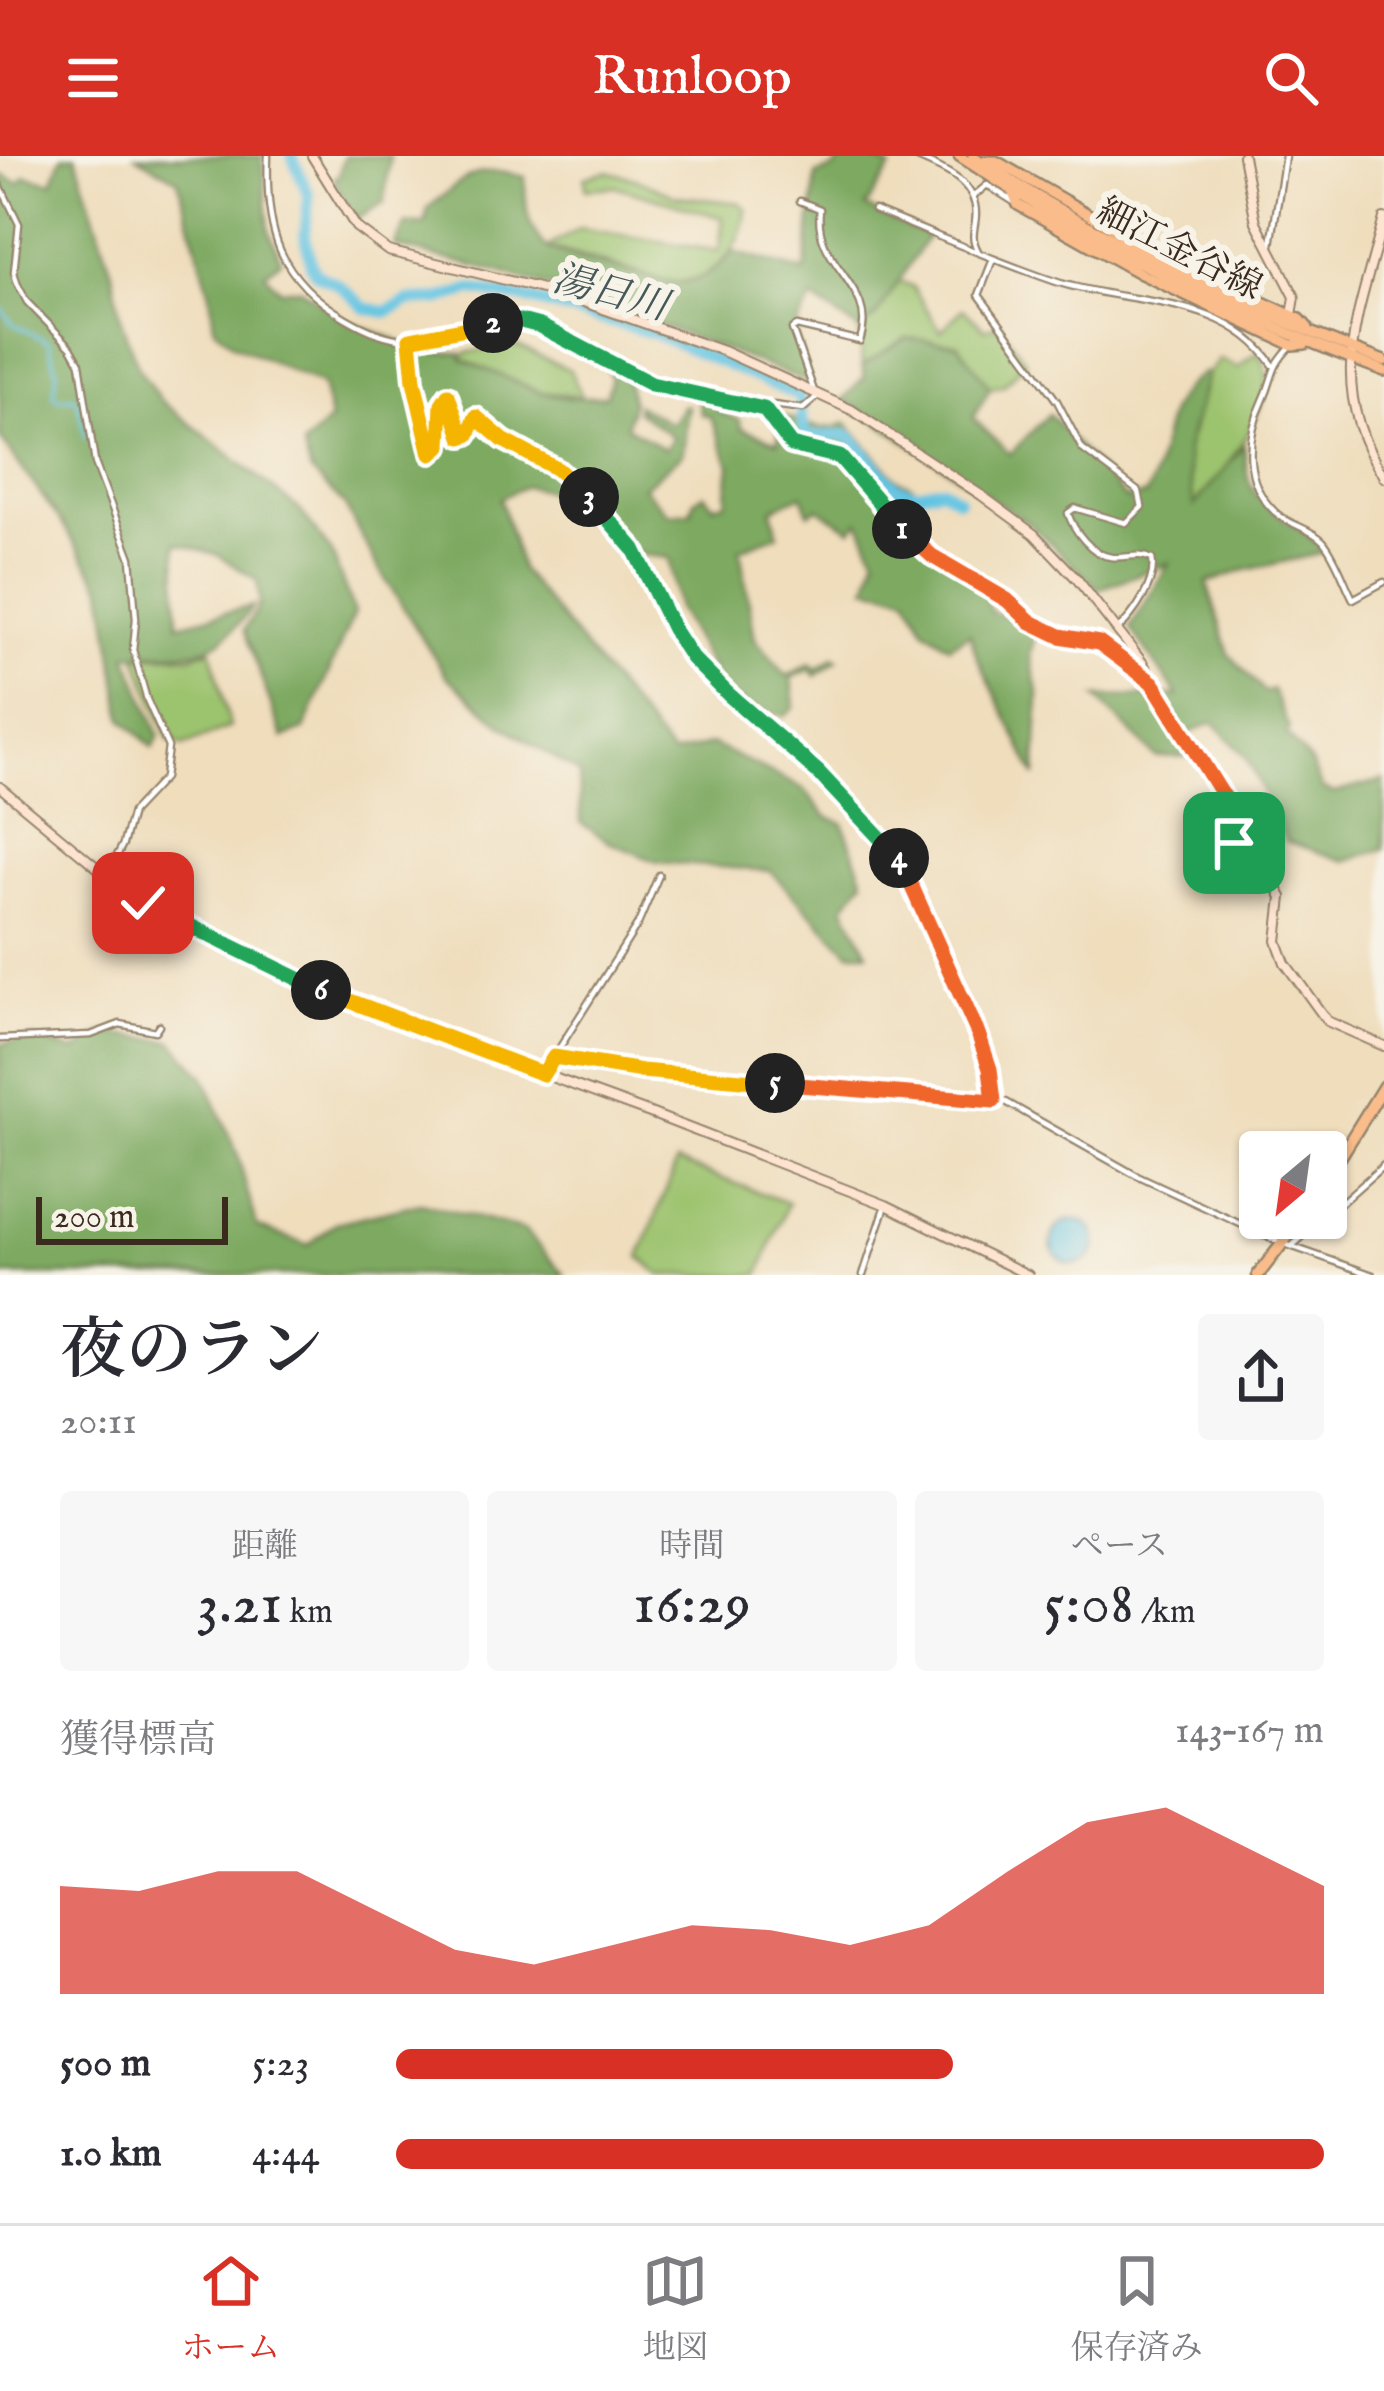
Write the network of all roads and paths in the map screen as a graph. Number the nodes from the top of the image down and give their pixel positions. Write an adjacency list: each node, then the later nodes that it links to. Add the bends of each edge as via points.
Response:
1 (268, 156): 20 (street, via 266,203 289,271 352,322)
2 (312, 156): 26 (street, via 356,227 388,250 558,293)
3 (913, 156): 10 (street)
4 (959, 156): 9 (main road, 細江金谷線)
5 (1243, 156): 15 (street)
6 (1285, 156): 15 (street)
7 (984, 158): 18 (main road, via 1161,256); 19 (main road, 細江金谷線, via 1064,212)
8 (0, 185): 33 (street, via 19,224 17,283 80,363 95,463 131,558 133,650 168,747 164,778 132,812)
9 (1012, 191): 12 (main road); 19 (main road, 細江金谷線, via 1135,261)
10 (975, 194): 12 (street, via 987,185); 16 (street)
11 (800, 201): 26 (street, via 820,209 823,244 866,319 860,341 792,328)
12 (1018, 205): 21 (main road)
13 (874, 210): 16 (street)
14 (1384, 218): 22 (street)
15 (1270, 249): 18 (street, via 1295,296)
16 (978, 251): 17 (street)
17 (993, 259): 24 (street, via 1060,284 1191,308 1261,346); 30 (street, via 979,295 1082,449 1139,492 1142,507 1126,523 1075,508 1068,514 1100,553 1152,559 1152,577)
18 (1292, 316): 19 (main road)
19 (1311, 338): 21 (main road); 22 (main road, 細江金谷線)
20 (410, 339): 27 (street, via 521,321 651,384); 41 (street, via 431,454 440,446 448,395 462,437 476,417 570,478 634,549 692,658 895,852 979,1036)
21 (1292, 345): 24 (street)
22 (1351, 354): 23 (main road, 細江金谷線); 25 (main road, 細江金谷線); 28 (street, via 1357,424)
23 (1384, 361)
24 (1273, 365): 29 (street, via 1248,439 1261,492 1275,513 1323,541 1353,599)
25 (1384, 371)
26 (817, 392): 27 (street, via 803,409); 30 (street, via 1034,534)
27 (764, 409): 31 (street, via 791,445 840,457 932,556 1050,633 1099,643)
28 (1384, 477)
29 (1384, 582)
30 (1117, 630): 31 (street)
31 (1153, 683): 37 (street, via 1225,799 1234,843 1282,897 1277,951 1327,1021)
32 (0, 787): 33 (street)
33 (107, 875): 39 (street, via 158,912 326,993)
34 (659, 875): 38 (street, via 638,924)
35 (159, 1025): 36 (street)
36 (0, 1040)
37 (1384, 1046)
38 (554, 1057): 39 (street); 41 (street)
39 (543, 1074): 45 (street)
40 (1384, 1086): 42 (highway)
41 (994, 1101): 48 (street)
42 (1347, 1146)
43 (1384, 1165): 44 (street)
44 (1347, 1198)
45 (886, 1205): 49 (street); 50 (street)
46 (1292, 1239): 48 (highway)
47 (1296, 1239): 48 (street)
48 (1289, 1244): 51 (highway); 52 (street)
49 (863, 1275)
50 (1028, 1275)
51 (1258, 1275)
52 (1373, 1275)

